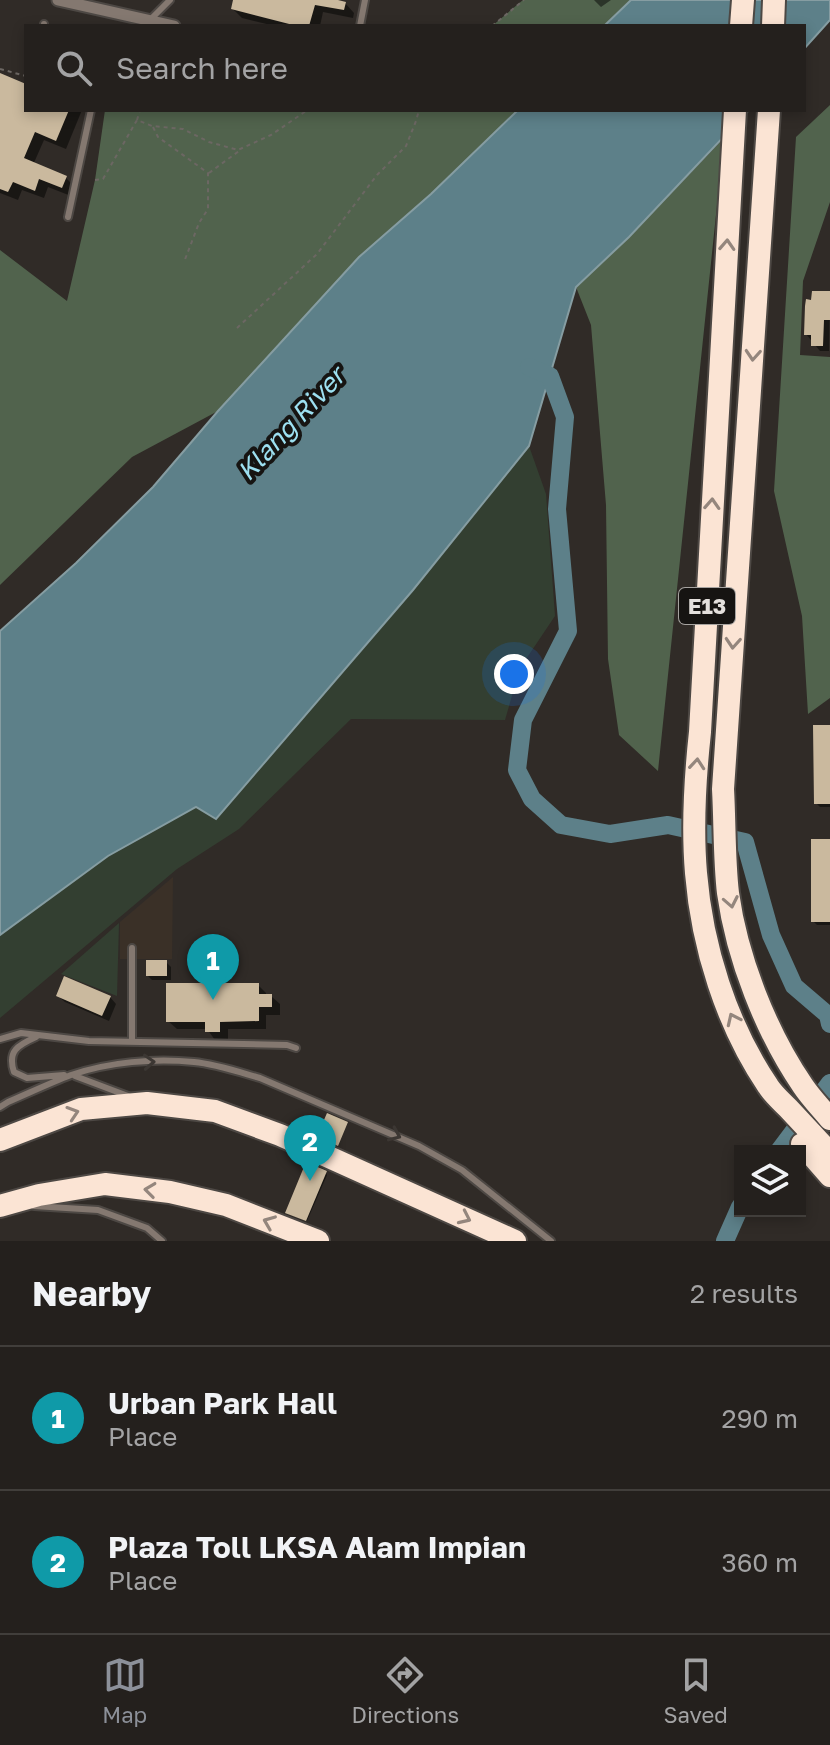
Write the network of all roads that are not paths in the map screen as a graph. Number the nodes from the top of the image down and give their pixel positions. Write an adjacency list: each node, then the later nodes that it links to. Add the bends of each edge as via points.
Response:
1 (58, 0): 6 (street)
2 (170, 0): 6 (lane)
3 (365, 0): 8 (lane)
4 (743, 0): 9 (highway)
5 (774, 0): 10 (highway)
6 (150, 20): 7 (street)
7 (166, 24)
8 (360, 24)
9 (741, 24)
10 (773, 24)
11 (91, 112): 14 (lane)
12 (735, 112): 21 (highway, E13, one-way to 12, via 727,1006 706,935 696,871 694,788)
13 (769, 112): 24 (highway, E13, one-way to 24, via 723,789 728,879 738,937 761,1007 781,1050)
14 (68, 217)
15 (132, 948): 18 (lane)
16 (39, 1035): 17 (lane); 18 (lane); 20 (lane, via 14,1049 14,1072 27,1078)
17 (0, 1039)
18 (132, 1042): 19 (lane)
19 (296, 1048)
20 (72, 1075): 22 (lane); 23 (lane); 32 (lane, one-way to 32, via 170,1061 260,1078 419,1146 462,1170)
21 (769, 1088): 26 (highway, E13); 27 (highway, via 803,1145)
22 (147, 1103): 25 (highway, one-way to 22, via 81,1109); 31 (highway, one-way to 31, via 215,1111 280,1135)
23 (0, 1107)
24 (830, 1119)
25 (0, 1140)
26 (830, 1153)
27 (830, 1176)
28 (2, 1205): 29 (lane, via 98,1210 147,1228); 30 (highway, one-way to 28, via 226,1205 105,1184)
29 (162, 1241)
30 (318, 1241)
31 (515, 1241)
32 (551, 1241)

